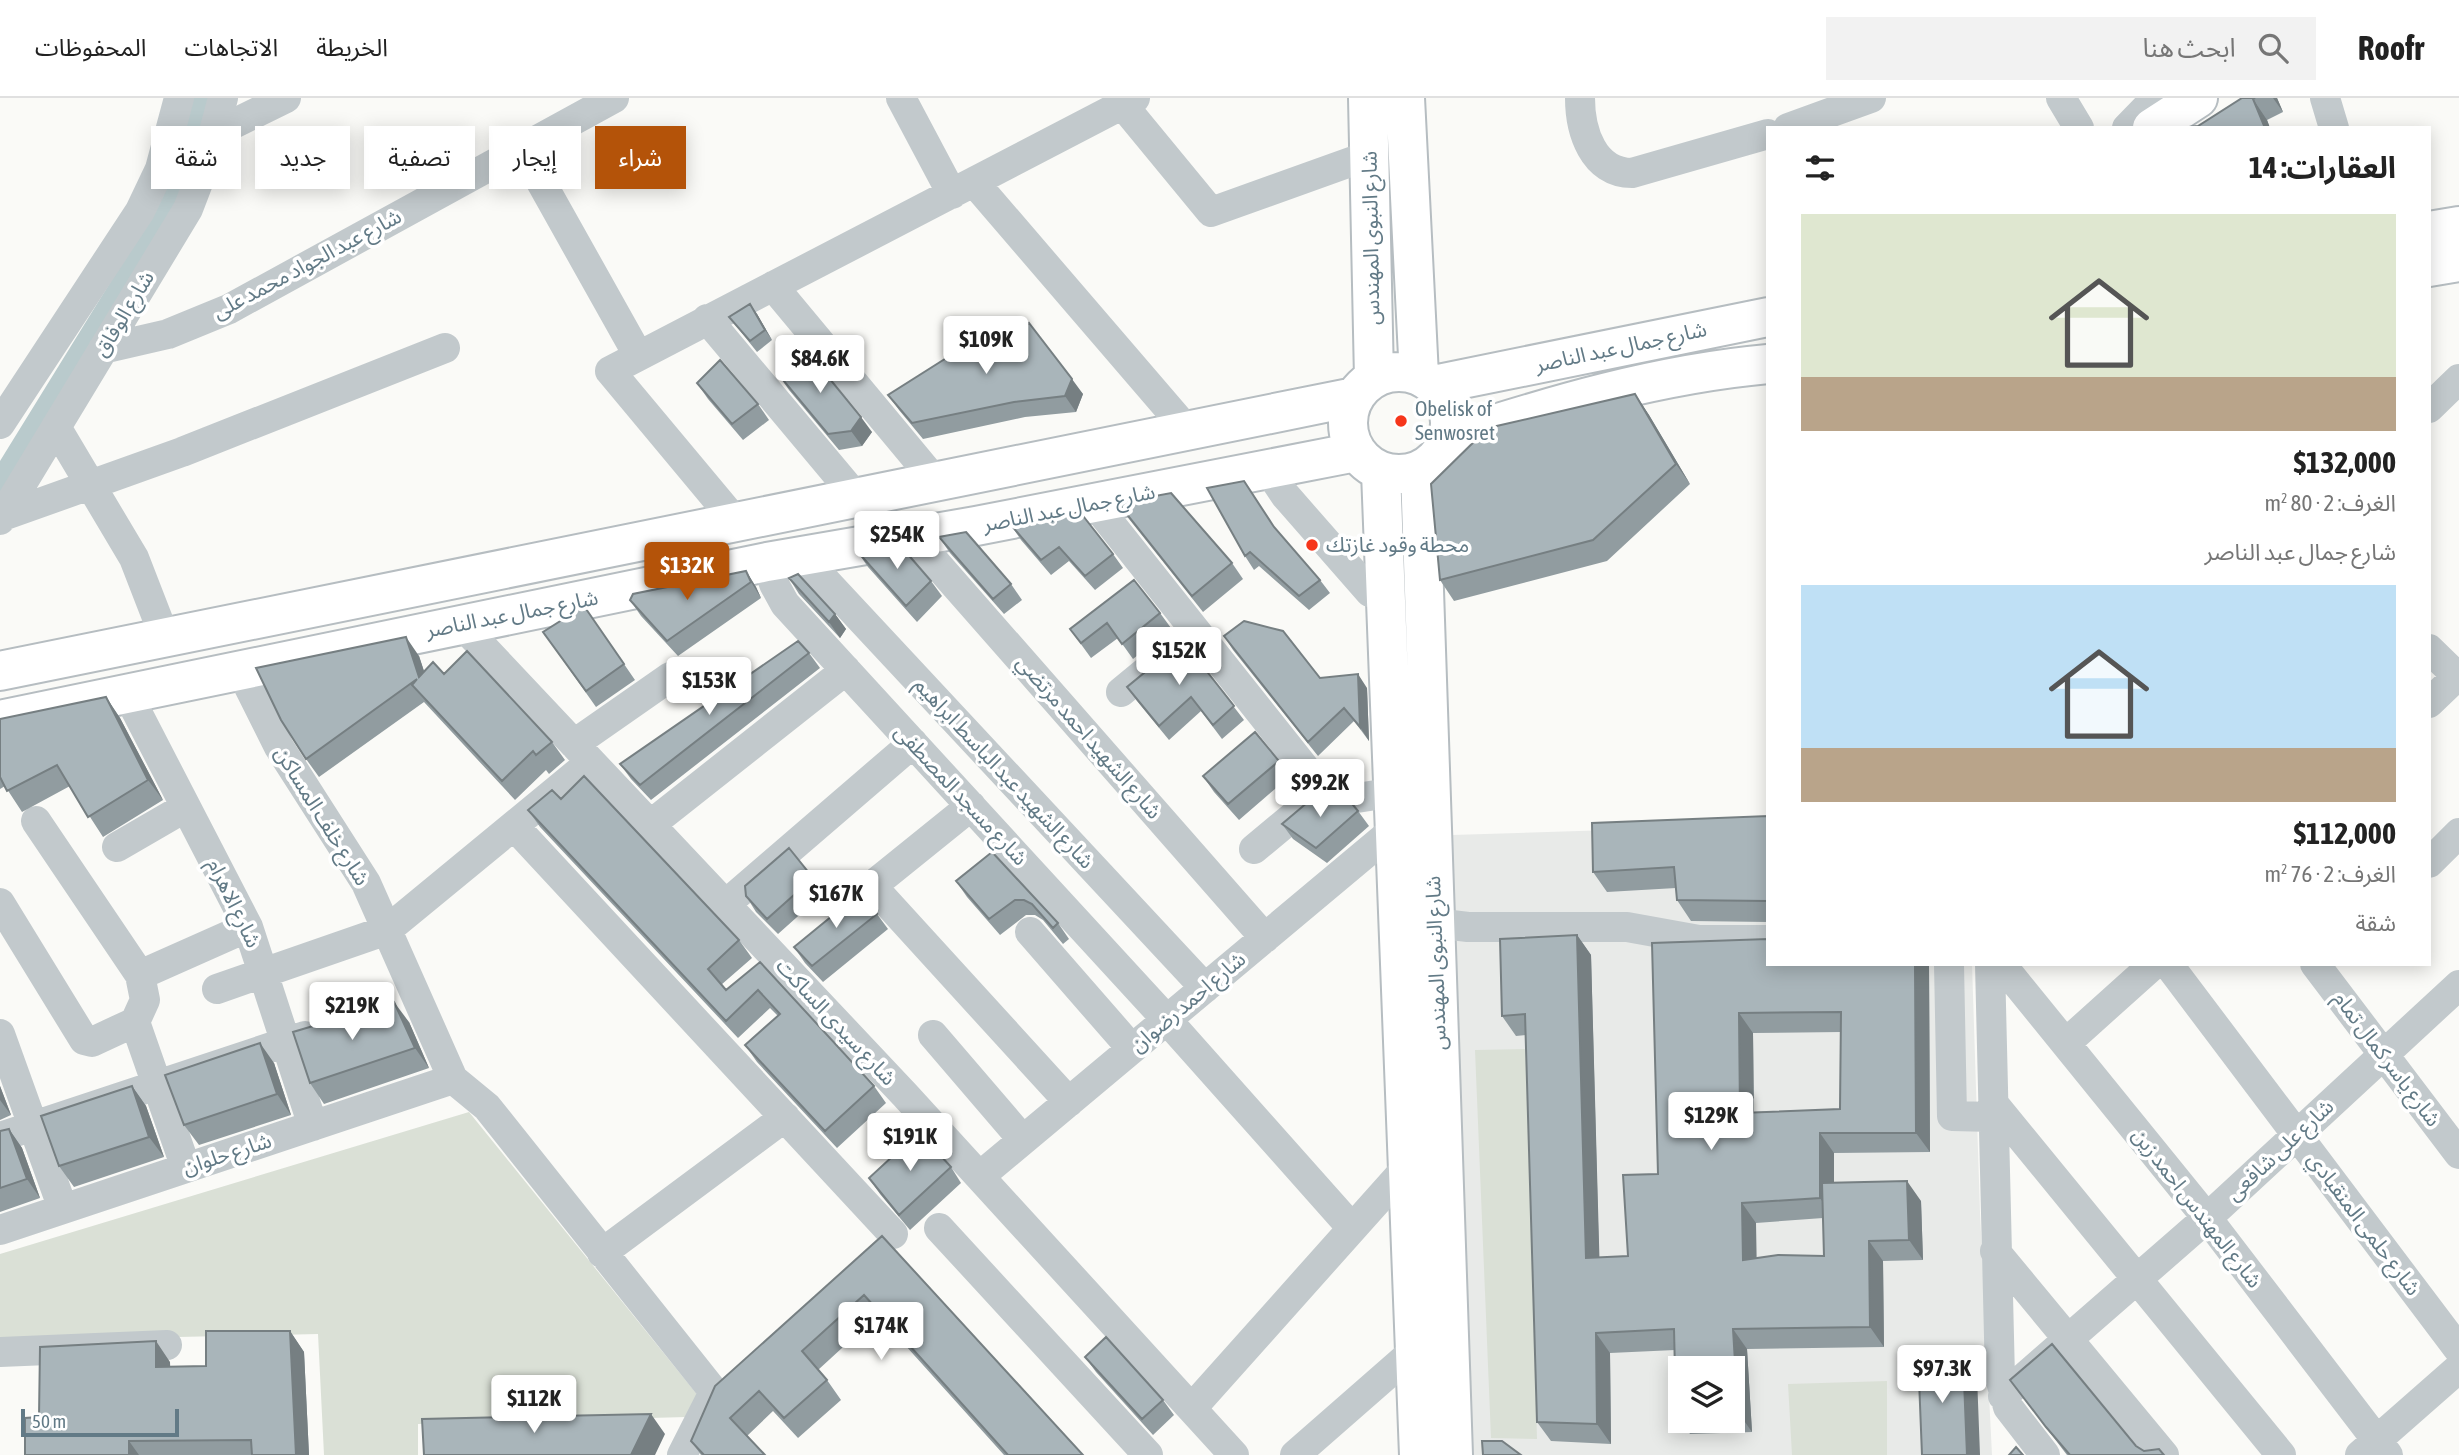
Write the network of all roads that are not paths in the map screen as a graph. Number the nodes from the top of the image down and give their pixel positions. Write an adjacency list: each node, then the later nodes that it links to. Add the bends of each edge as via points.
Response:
1 (179, 98): 50 (street, شارع الوفاق, via 160,169 139,211)
2 (223, 98): 17 (street, شارع الوفاق)
3 (286, 98): 18 (street)
4 (614, 98): 19 (street, شارع عبد الجواد محمد على)
5 (901, 98): 29 (street)
6 (1368, 98): 27 (main road, شارع النبوى المهندس)
7 (1405, 98): 46 (main road, شارع النبوى المهندس)
8 (1580, 98): 26 (street, via 1588,141 1607,167 1618,173 1632,173)
9 (1871, 98): 16 (street)
10 (2061, 98): 21 (street)
11 (2156, 98): 22 (street)
12 (2198, 98): 23 (main road)
13 (2325, 98): 25 (street)
14 (1128, 101): 27 (street, via 1211,212); 29 (street)
15 (2236, 105): 24 (main road)
16 (1818, 108): 20 (street)
17 (217, 126)
18 (229, 126)
19 (562, 126)
20 (1791, 126)
21 (2078, 126)
22 (2129, 126)
23 (2155, 126)
24 (2205, 126)
25 (2333, 126)
26 (1766, 135)
27 (1370, 155): 48 (main road, شارع النبوى المهندس)
28 (489, 166): 41 (street, شارع عبد الجواد محمد على, via 229,309 168,334)
29 (963, 188): 36 (street); 52 (street)
30 (195, 189): 41 (street, شارع الوفاق, via 188,209)
31 (545, 189): 43 (street)
32 (2459, 226): 33 (main road)
33 (2431, 231)
34 (2459, 262): 35 (main road)
35 (2431, 267)
36 (773, 286): 38 (street); 57 (street)
37 (1766, 317): 39 (main road, شارع جمال عبد الناصر)
38 (707, 319): 43 (street); 59 (street)
39 (1643, 343): 46 (main road, شارع جمال عبد الناصر); 47 (main road, via 1637,364)
40 (445, 348): 58 (street)
41 (103, 349): 51 (street, شارع الوفاق)
42 (1766, 353): 44 (main road, شارع جمال عبد الناصر)
43 (639, 355): 62 (street, via 610,371)
44 (1749, 366): 47 (main road, شارع جمال عبد الناصر)
45 (2459, 379): 49 (street)
46 (1426, 380): 48 (main road, via 1396,372); 53 (main road, via 1448,410)
47 (1652, 381): 53 (main road, شارع جمال عبد الناصر, via 1547,407)
48 (1364, 388): 52 (main road); 54 (main road, via 1347,425)
49 (2431, 406)
50 (0, 424)
51 (56, 427): 58 (street); 61 (street, شارع الوفاق)
52 (1188, 431): 57 (main road)
53 (1448, 439): 56 (main road, via 1437,458)
54 (1369, 462): 55 (main road, شارع جمال عبد الناصر); 56 (main road, via 1407,475); 65 (main road, شارع النبوى المهندس)
55 (1267, 468): 60 (main road, شارع جمال عبد الناصر); 65 (street, via 1370,592)
56 (1419, 471): 96 (main road, شارع النبوى المهندس)
57 (936, 482): 59 (main road)
58 (90, 485): 61 (street); 68 (street, via 134,558)
59 (857, 498): 62 (main road)
60 (1094, 503): 63 (main road, شارع جمال عبد الناصر); 67 (street, via 1137,579)
61 (1, 518)
62 (736, 522): 68 (main road)
63 (913, 537): 64 (main road, شارع جمال عبد الناصر); 100 (street, شارع الشهيد احمد مرتضي)
64 (785, 560): 66 (main road, شارع جمال عبد الناصر); 71 (street, شارع مسجد المصطفى, via 785,604); 111 (street, شارع الشهيد عبد الباسط ابراهيم)
65 (1388, 591): 84 (main road, شارع النبوى المهندس)
66 (461, 624): 70 (main road, شارع جمال عبد الناصر); 80 (street, شارع سيدى الساكت)
67 (1195, 631): 75 (street); 81 (street, via 1258,731)
68 (165, 638): 72 (main road)
69 (2431, 651): 74 (street)
70 (240, 669): 76 (main road, شارع جمال عبد الناصر); 98 (street, شارع خلف المساكن, via 279,747 366,883)
71 (846, 670): 79 (street, شارع مسجد المصطفى); 86 (street)
72 (0, 671)
73 (670, 677): 80 (street)
74 (2458, 677): 77 (street)
75 (1121, 692)
76 (127, 693): 78 (main road, شارع جمال عبد الناصر); 83 (street, شارع الاهرام)
77 (2431, 701)
78 (0, 720)
79 (913, 743): 82 (street, شارع مسجد المصطفى); 94 (street)
80 (583, 753): 86 (street, شارع سيدى الساكت); 87 (street)
81 (1323, 792): 84 (street); 90 (street)
82 (971, 806): 92 (street); 113 (street, شارع مسجد المصطفى)
83 (186, 807): 89 (street); 97 (street, شارع الاهرام)
84 (1395, 810): 96 (main road, شارع النبوى المهندس); 100 (street, شارع احمد رضوان)
85 (36, 821): 109 (street)
86 (650, 825): 94 (street, شارع سيدى الساكت)
87 (514, 826): 98 (street); 126 (street)
88 (2459, 833): 91 (street)
89 (117, 846)
90 (1254, 849)
91 (2431, 861)
92 (872, 886): 95 (street); 124 (street)
93 (0, 903): 114 (street, via 84,1040 92,1042)
94 (726, 904): 135 (street, شارع سيدى الساكت, via 789,953)
95 (830, 920)
96 (1418, 922): 101 (street, via 1468,927 1627,927 1699,940); 133 (main road, شارع النبوى المهندس); 149 (main road, شارع النبوى المهندس)
97 (248, 927): 108 (street, شارع الاهرام); 109 (street)
98 (387, 930): 108 (street); 122 (street, شارع خلف المساكن, via 406,1005)
99 (1030, 932): 120 (street)
100 (1265, 938): 111 (street, شارع احمد رضوان)
101 (1766, 940)
102 (1949, 966): 125 (street, via 1952,1116)
103 (1990, 966): 125 (street)
104 (2003, 966): 119 (street, شارع المهندس احمد زين)
105 (2152, 966): 119 (street)
106 (2170, 966): 129 (street, شارع حلمى المنقبادي)
107 (2321, 967): 121 (street, شارع ياسر كمال تمام)
108 (265, 972): 112 (street); 118 (street, شارع الاهرام)
109 (140, 975): 114 (street, via 145,1000)
110 (2459, 985): 121 (street, شارع على شافعى)
111 (1205, 988): 113 (street, شارع احمد رضوان)
112 (217, 989)
113 (1167, 1020): 120 (street, شارع احمد رضوان); 139 (street, شارع مسجد المصطفى)
114 (135, 1023): 123 (street)
115 (326, 1029): 118 (street)
116 (0, 1034): 127 (street)
117 (933, 1035): 131 (street)
118 (286, 1041): 123 (street); 128 (street, شارع الاهرام)
119 (2066, 1043): 137 (street, شارع المهندس احمد زين)
120 (1132, 1048): 124 (street, شارع احمد رضوان)
121 (2383, 1053): 129 (street, شارع على شافعى); 132 (street, شارع ياسر كمال تمام)
122 (453, 1080): 128 (street, شارع حلوان); 143 (street, via 487,1107)
123 (158, 1084): 127 (street); 134 (street)
124 (1069, 1102): 131 (street, شارع احمد رضوان)
125 (1993, 1110): 142 (street); 144 (street)
126 (785, 1117): 141 (street); 143 (street)
127 (33, 1126): 130 (street); 136 (street)
128 (313, 1126): 134 (street, شارع حلوان)
129 (2297, 1135): 137 (street, شارع على شافعى); 147 (street, شارع حلمى المنقبادي)
130 (0, 1137)
131 (1023, 1140): 135 (street, شارع احمد رضوان)
132 (2457, 1145)
133 (1409, 1166): 139 (street); 149 (main road, شارع النبوى المهندس)
134 (186, 1168): 136 (street, شارع حلوان)
135 (980, 1176): 153 (street, شارع سيدى الساكت)
136 (63, 1209): 140 (street, شارع حلوان)
137 (2207, 1217): 144 (street, شارع على شافعى); 154 (street, شارع المهندس احمد زين)
138 (939, 1228): 156 (street)
139 (1352, 1228): 153 (street)
140 (0, 1230)
141 (893, 1234)
142 (1995, 1251): 145 (street); 151 (street)
143 (602, 1253): 155 (street, via 714,1392)
144 (2136, 1278): 145 (street, شارع على شافعى); 163 (street)
145 (2068, 1338): 151 (street, شارع على شافعى); 162 (street)
146 (167, 1345): 148 (street)
147 (2459, 1350)
148 (0, 1352)
149 (1427, 1357): 152 (main road, شارع النبوى المهندس); 158 (street)
150 (2459, 1368): 154 (street)
151 (2003, 1396): 161 (street)
152 (1434, 1405): 159 (main road, شارع النبوى المهندس); 160 (main road, شارع النبوى المهندس)
153 (1192, 1408): 157 (street, شارع سيدى الساكت)
154 (2375, 1450)
155 (682, 1455)
156 (1148, 1455)
157 (1234, 1455)
158 (1295, 1455)
159 (1419, 1455)
160 (1453, 1455)
161 (2045, 1455)
162 (2164, 1455)
163 (2281, 1455)

